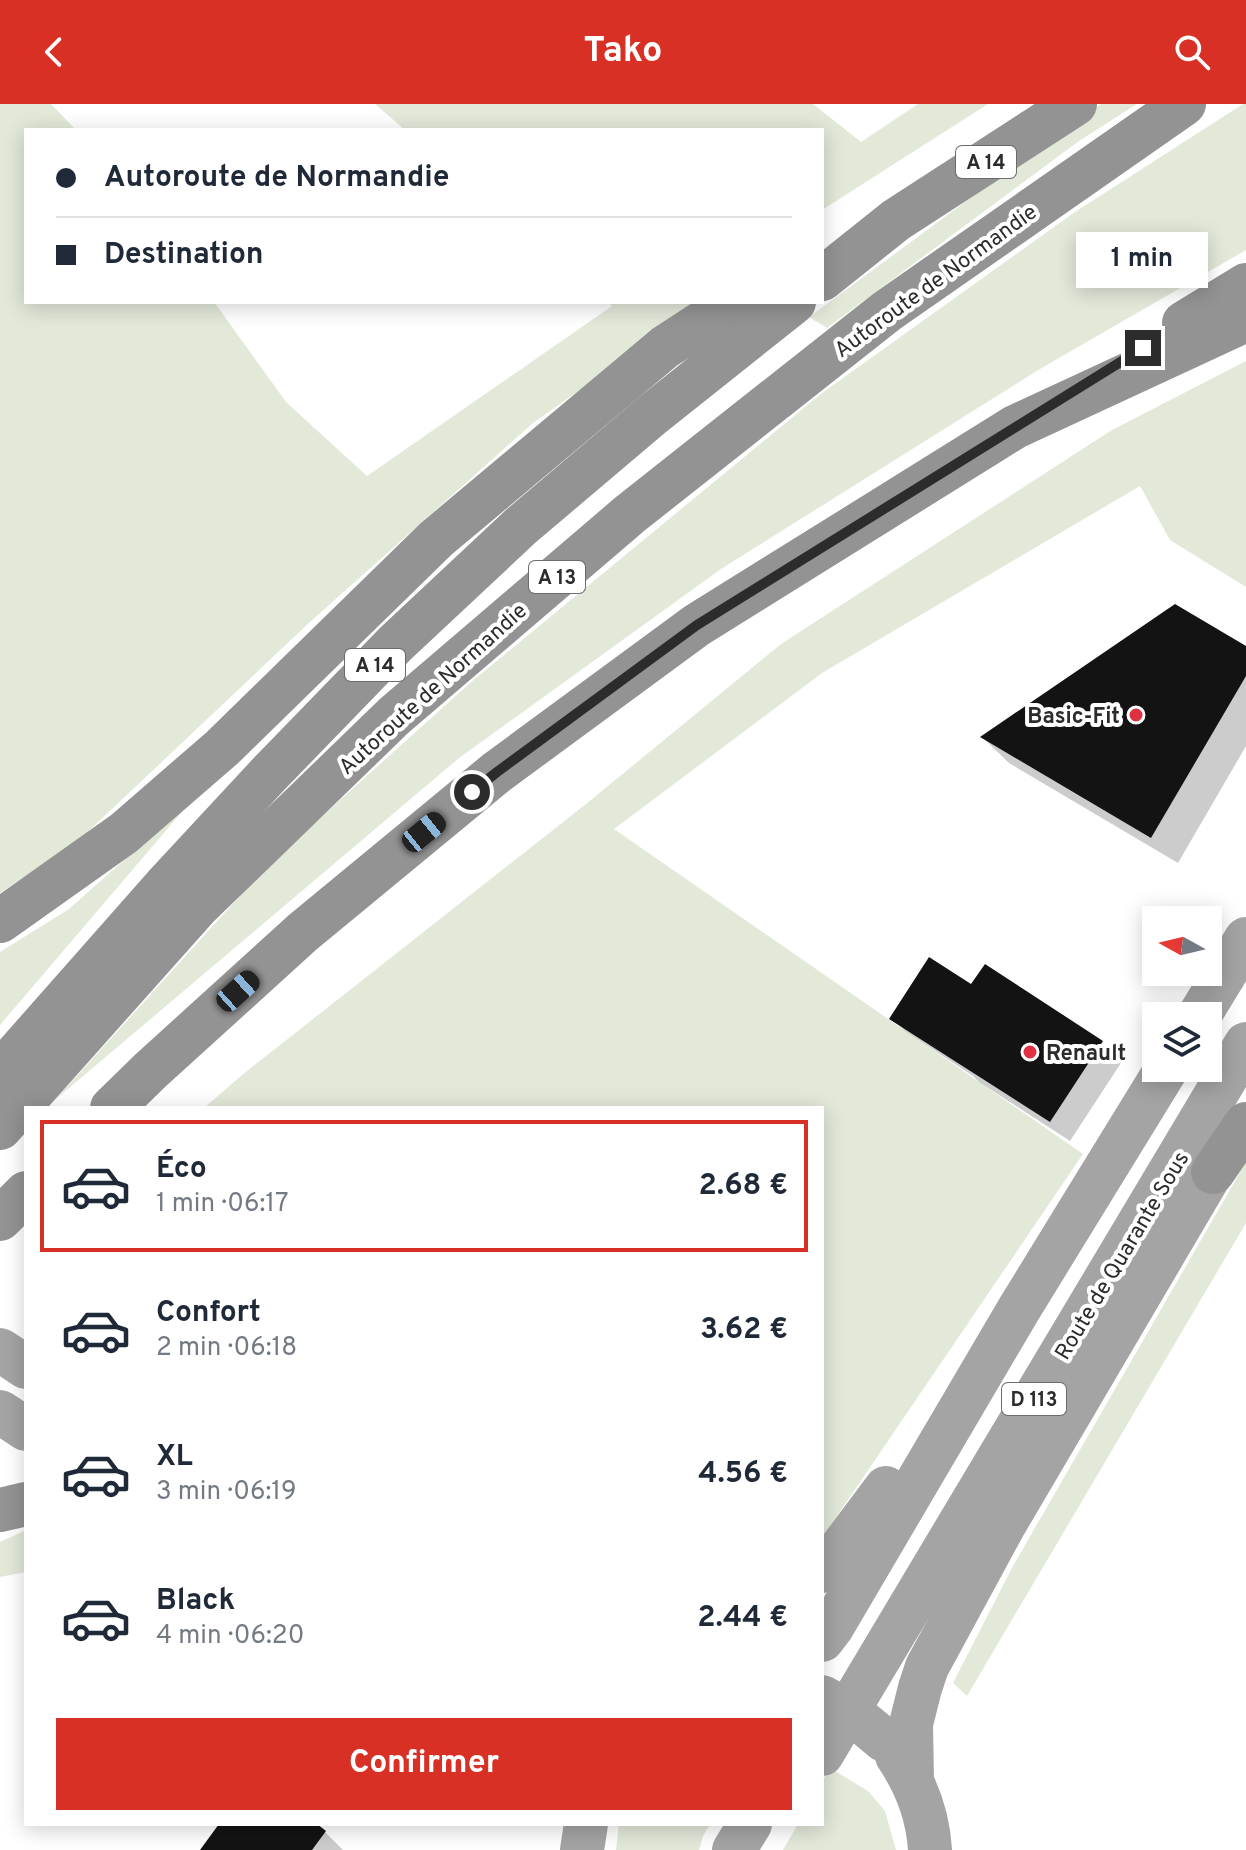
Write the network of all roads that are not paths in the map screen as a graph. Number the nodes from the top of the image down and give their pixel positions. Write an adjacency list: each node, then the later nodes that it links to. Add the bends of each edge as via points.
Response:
1 (1075, 104): 3 (highway, A 14)
2 (1184, 104): 23 (highway, Autoroute de Normandie / A 13, via 887,311 630,514 394,716 197,907)
3 (896, 220): 4 (highway); 5 (highway, A 14)
4 (824, 244)
5 (824, 277)
6 (1246, 285): 10 (highway)
7 (731, 304): 11 (highway, via 665,347 436,539 222,748 124,833)
8 (791, 304): 17 (highway, A 14, via 521,526 396,643 165,886)
9 (1246, 320): 10 (highway)
10 (1015, 427): 20 (highway, via 697,625 497,772 303,932)
11 (0, 921)
12 (1246, 939): 14 (main road)
13 (1246, 996): 15 (main road)
14 (1208, 1002)
15 (1222, 1036)
16 (1246, 1044): 36 (main road, Route de Quarante Sous / D 113)
17 (0, 1073)
18 (1158, 1082): 27 (main road)
19 (1195, 1082): 35 (main road, Route de Quarante Sous / D 113)
20 (114, 1106)
21 (1246, 1112): 24 (main road)
22 (1246, 1124): 24 (highway)
23 (0, 1128)
24 (1213, 1172): 37 (main road, via 1004,1525 927,1667 911,1724)
25 (24, 1195): 26 (highway)
26 (0, 1219)
27 (1019, 1309): 32 (main road); 33 (main road)
28 (0, 1412): 29 (main road)
29 (24, 1428)
30 (24, 1504): 31 (highway)
31 (0, 1510)
32 (824, 1569)
33 (824, 1637)
34 (824, 1698): 37 (main road, bridge, via 884,1740)
35 (824, 1701)
36 (824, 1751)
37 (912, 1781): 42 (main road, via 926,1817)
38 (749, 1826): 40 (main road)
39 (779, 1826): 41 (main road)
40 (734, 1850)
41 (764, 1850)
42 (930, 1850)

